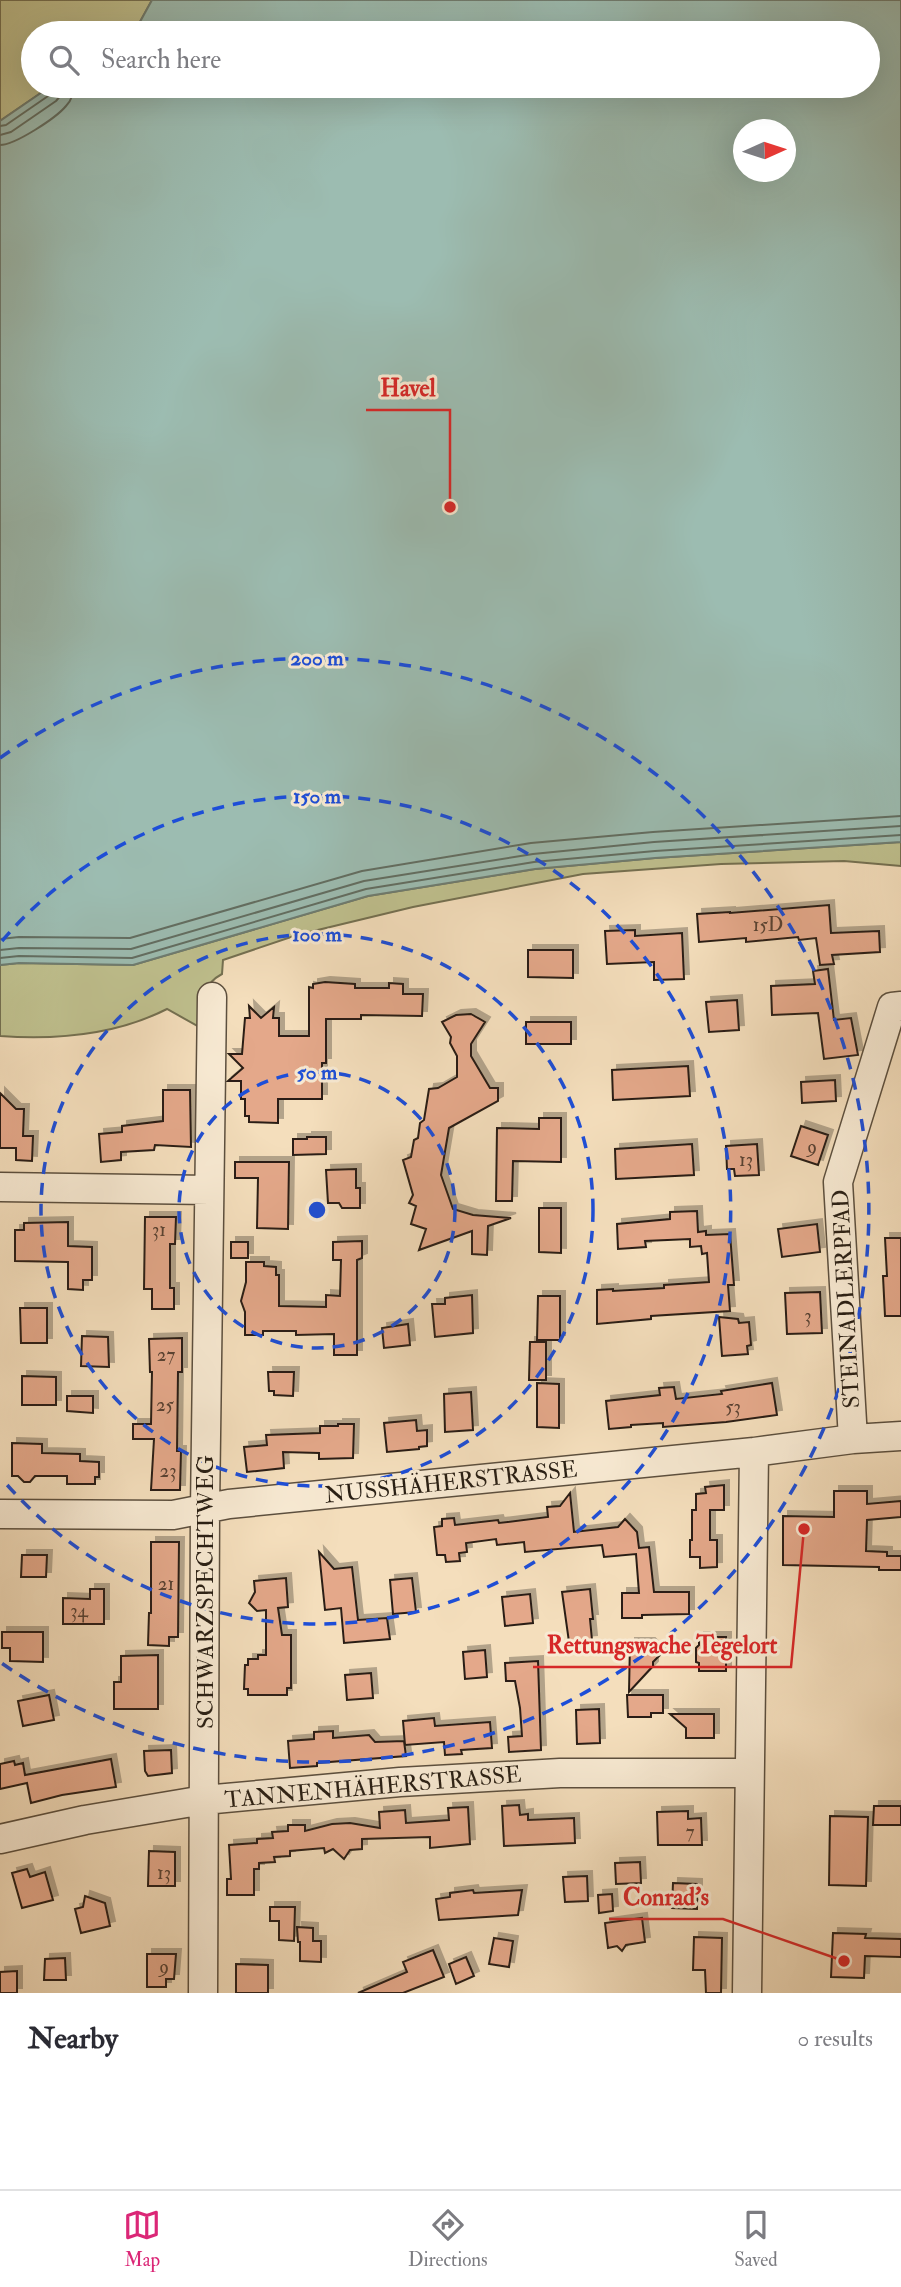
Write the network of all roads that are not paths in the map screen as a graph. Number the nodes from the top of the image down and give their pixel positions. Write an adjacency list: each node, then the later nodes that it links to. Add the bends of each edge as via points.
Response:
1 (212, 997): 4 (street, SCHWARZSPECHTWEG)
2 (901, 1006): 6 (street, STEINADLERPFAD, via 892,1007 838,1182)
3 (0, 1187): 4 (street)
4 (209, 1190): 8 (street, SCHWARZSPECHTWEG)
5 (901, 1436): 6 (street, NUSSHÄHERSTRASSE)
6 (853, 1439): 7 (street, NUSSHÄHERSTRASSE)
7 (754, 1452): 8 (street, NUSSHÄHERSTRASSE); 10 (street)
8 (205, 1509): 9 (street, NUSSHÄHERSTRASSE, via 173,1515); 11 (street, SCHWARZSPECHTWEG)
9 (0, 1514)
10 (750, 1773): 11 (street, TANNENHÄHERSTRASSE, via 448,1777); 14 (street)
11 (204, 1800): 12 (street, TANNENHÄHERSTRASSE); 13 (street, SCHWARZSPECHTWEG)
12 (0, 1839)
13 (202, 1993)
14 (747, 1993)

